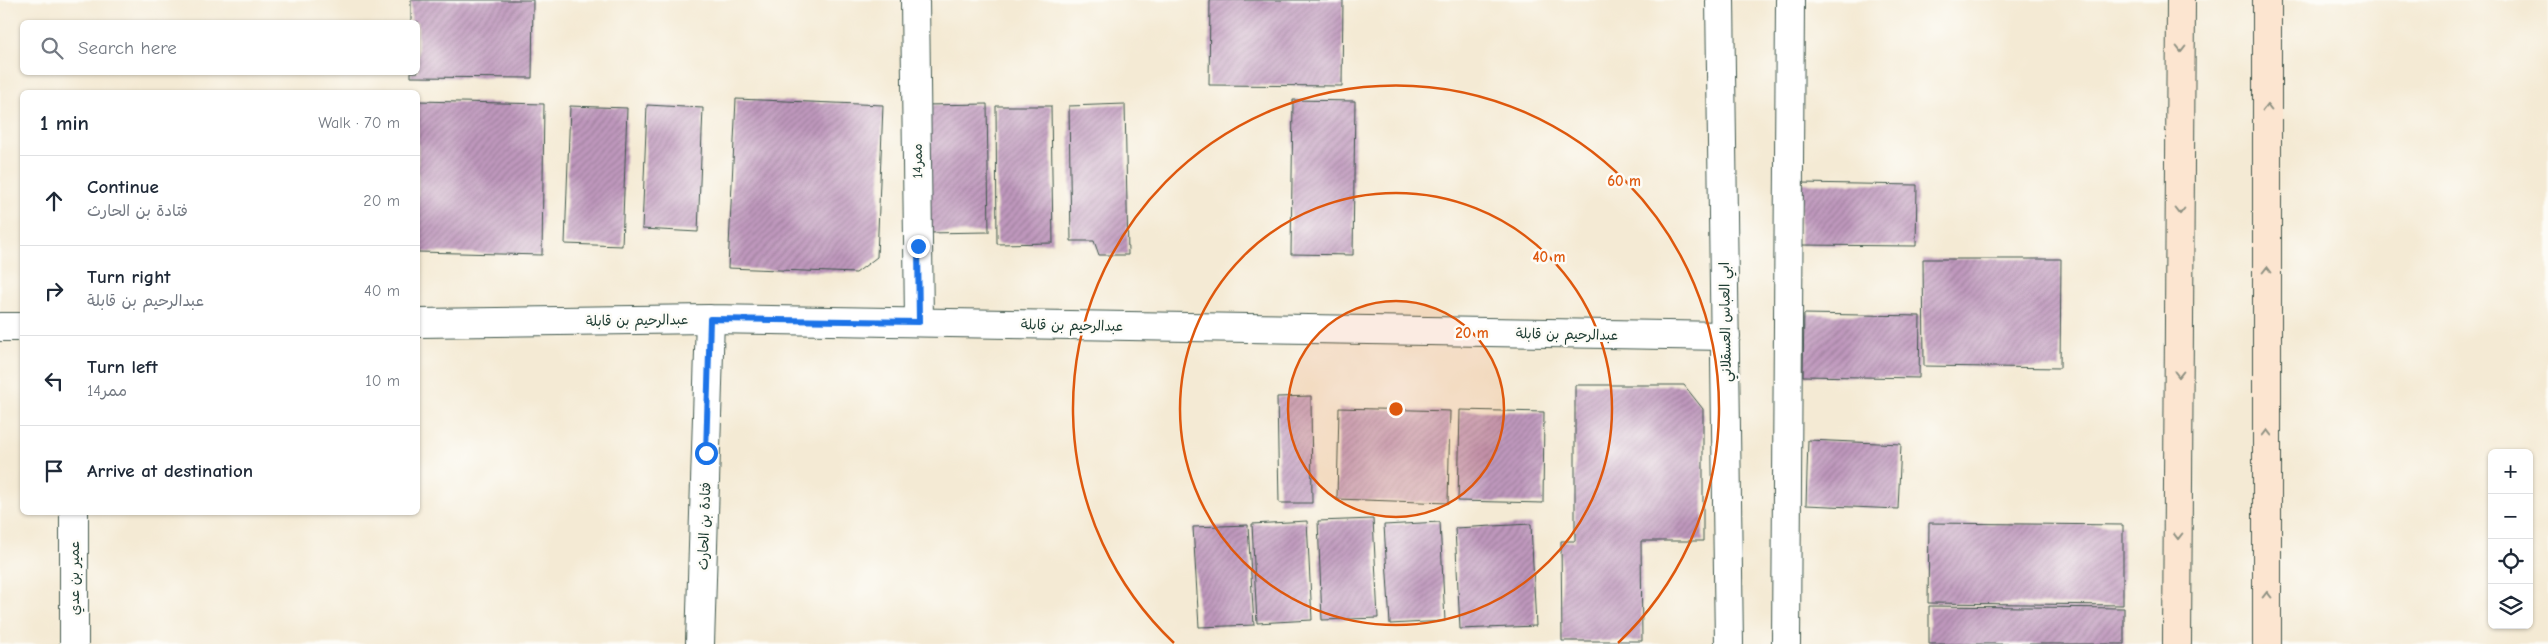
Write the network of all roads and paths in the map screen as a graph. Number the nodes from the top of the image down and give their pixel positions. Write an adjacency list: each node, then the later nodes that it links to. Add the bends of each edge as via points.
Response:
1 (915, 0): 7 (street, ممر14)
2 (1720, 0): 11 (street, ابي العباس العسقلاني)
3 (1790, 0): 16 (street)
4 (2181, 0): 17 (street, one-way to 17)
5 (2267, 0): 18 (street, one-way to 5)
6 (710, 319): 7 (street, عبدالرحيم بن قابلة); 8 (street, عبدالرحيم بن قابلة); 14 (street, فتادة بن الحارث)
7 (919, 322): 11 (street, عبدالرحيم بن قابلة)
8 (420, 323)
9 (0, 327): 10 (street)
10 (20, 327)
11 (1726, 336): 15 (street, ابي العباس العسقلاني)
12 (74, 515): 13 (street, عمير بن عدي)
13 (74, 644)
14 (700, 644)
15 (1729, 644)
16 (1786, 644)
17 (2177, 644)
18 (2266, 644)

